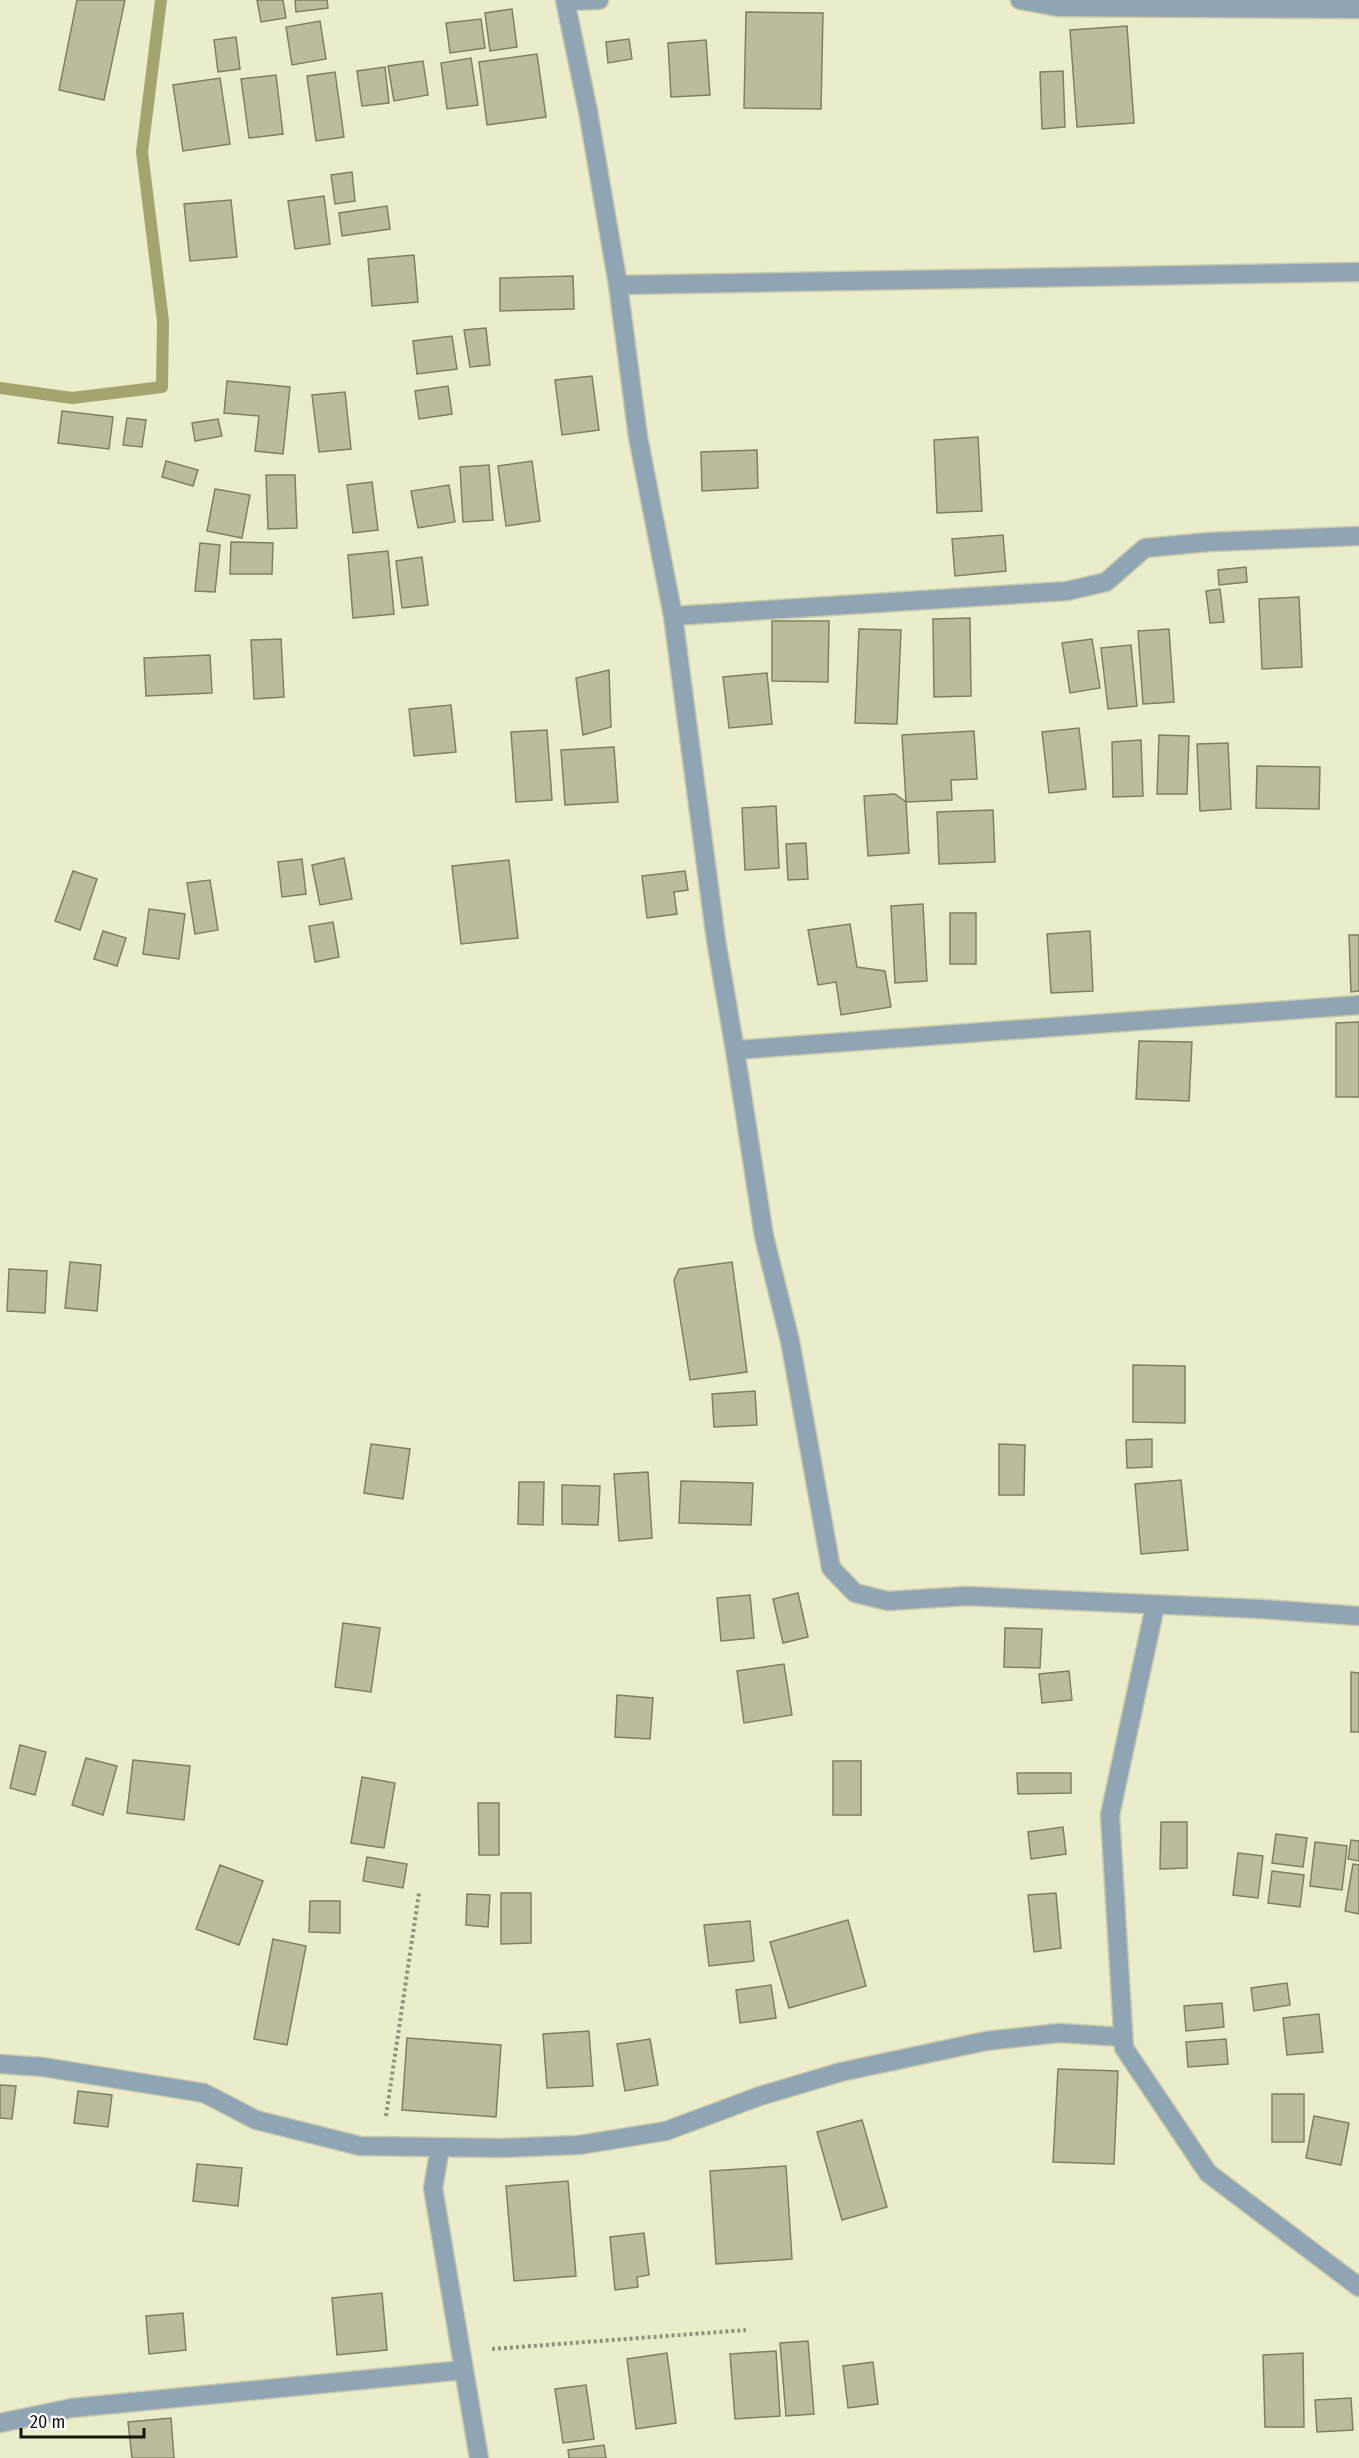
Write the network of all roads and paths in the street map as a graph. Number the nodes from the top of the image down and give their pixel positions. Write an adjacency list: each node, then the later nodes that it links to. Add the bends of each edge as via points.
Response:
1 (599, 0): 3 (street)
2 (1020, 0): 4 (street, via 1058,7)
3 (566, 1): 6 (street)
4 (1359, 9)
5 (1359, 272): 6 (street)
6 (618, 285): 8 (street, via 638,437)
7 (1359, 536): 8 (street, via 1145,548 1106,582 1067,591)
8 (673, 616): 10 (street, via 716,940)
9 (1359, 1005): 10 (street)
10 (735, 1050): 11 (street, via 764,1236 790,1341 831,1568 855,1593 888,1601 967,1596)
11 (1155, 1606): 12 (street); 14 (street, via 1110,1815)
12 (1359, 1616)
13 (419, 1893): 16 (path)
14 (1124, 2037): 17 (street, via 1059,2033 974,2044 841,2072 760,2096 666,2132 579,2145); 18 (street, via 1124,2048 1208,2174)
15 (0, 2064): 16 (street, via 43,2067 204,2093 256,2120 360,2146)
16 (381, 2146): 17 (street)
17 (440, 2148): 20 (street, via 433,2188)
18 (1359, 2287)
19 (746, 2330): 20 (path)
20 (463, 2361): 21 (street, via 72,2408); 22 (street)
21 (0, 2423)
22 (479, 2458)

